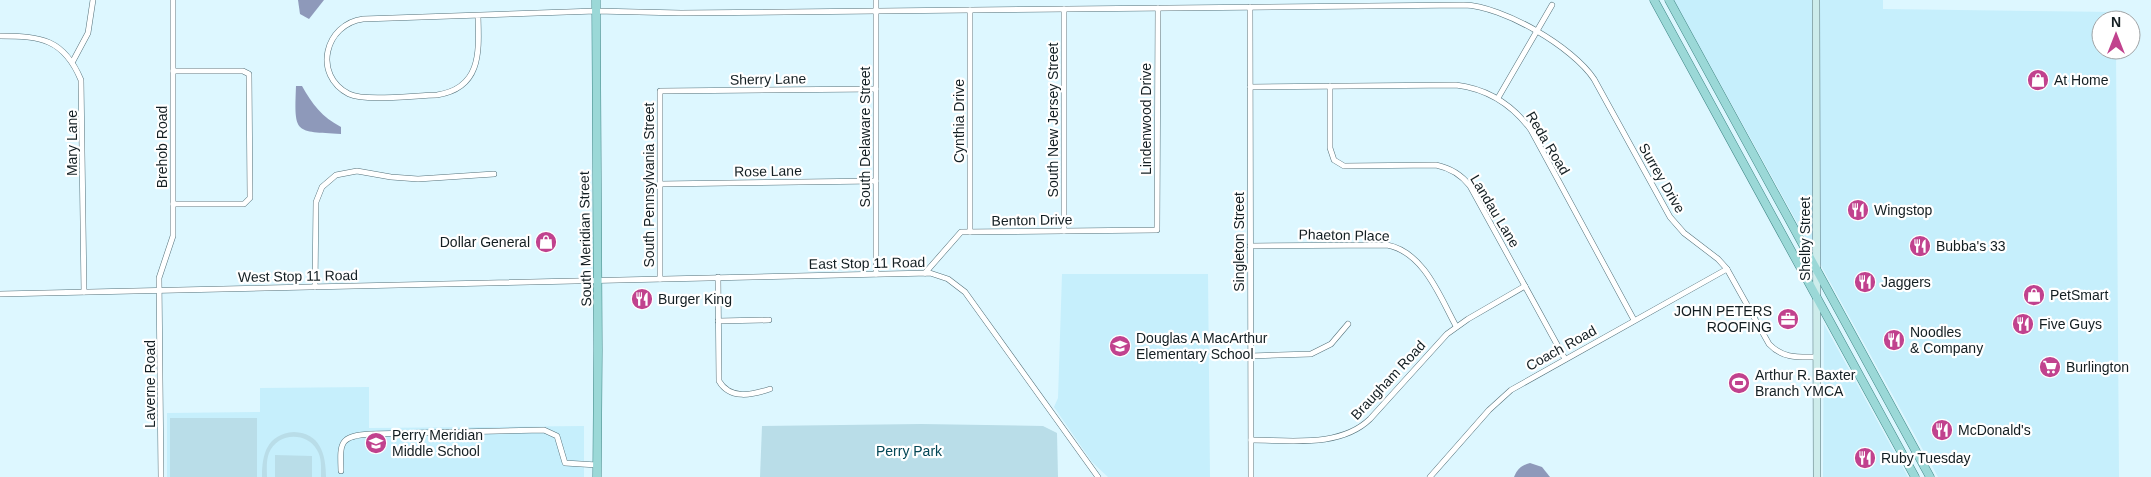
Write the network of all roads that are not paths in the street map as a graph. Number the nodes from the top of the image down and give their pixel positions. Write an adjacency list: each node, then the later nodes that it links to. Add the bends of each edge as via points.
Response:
1 (93, 0): 18 (street, via 88,33)
2 (173, 0): 19 (street, Brehob Road)
3 (596, 0): 13 (main road, South Meridian Street)
4 (876, 0): 14 (street, South Delaware Street)
5 (1654, 0): 45 (main road)
6 (1669, 0): 34 (main road)
7 (1816, 0): 34 (street, Shelby Street)
8 (1552, 5): 16 (street)
9 (1250, 7): 10 (street, Surrey Drive); 16 (street, Surrey Drive, via 1469,5 1498,11); 21 (street, Singleton Street)
10 (1158, 8): 12 (street, Surrey Drive); 29 (street, Lindenwood Drive)
11 (970, 10): 12 (street, Surrey Drive); 14 (street, Surrey Drive); 31 (street, Cynthia Drive)
12 (1064, 10): 30 (street, South New Jersey Street)
13 (596, 11): 14 (street, Surrey Drive); 15 (street, Surrey Drive); 39 (main road, South Meridian Street)
14 (876, 11): 22 (street, South Delaware Street)
15 (478, 16): 15 (street, Surrey Drive, via 356,20 345,24 335,34 328,48 327,66 336,83 348,93 362,97 442,94 460,86 474,70 479,54)
16 (1536, 32): 24 (street); 33 (street, Surrey Drive, via 1569,52 1587,70 1670,217)
17 (0, 36): 18 (street, via 43,39 58,46)
18 (72, 61): 43 (street, Mary Lane, via 82,80 83,92)
19 (173, 71): 28 (street, Brehob Road); 28 (street, via 244,71 248,74 250,148 248,202)
20 (1330, 86): 21 (street, Reda Road); 24 (street, Reda Road, via 1456,85); 40 (street, Landau Lane, via 1330,151 1334,160 1344,166 1436,165 1457,173 1470,186)
21 (1250, 87): 32 (street, Singleton Street)
22 (876, 89): 23 (street, Sherry Lane); 26 (street, South Delaware Street)
23 (660, 91): 27 (street, South Pennsylvania Street)
24 (1498, 98): 47 (street, Reda Road, via 1531,130)
25 (494, 174): 41 (street, via 418,179 357,171 336,175 322,187 316,202)
26 (876, 181): 27 (street, Rose Lane); 36 (street, South Delaware Street)
27 (660, 184): 38 (street, South Pennsylvania Street)
28 (173, 204): 42 (street, Brehob Road, via 172,243 160,270)
29 (1157, 230): 30 (street, Benton Drive)
30 (1064, 231): 31 (street, Benton Drive)
31 (970, 232): 35 (street, via 961,232)
32 (1250, 246): 50 (street, Phaeton Place, via 1387,245 1403,250 1421,265); 51 (street, Singleton Street)
33 (1727, 269): 47 (street, Coach Road); 52 (street, Surrey Drive, via 1774,350 1792,357)
34 (1817, 269): 45 (street, Shelby Street); 65 (main road)
35 (925, 273): 36 (street, East Stop 11 Road); 60 (street, East Stop 11 Road, via 948,279 965,292)
36 (876, 274): 37 (street, East Stop 11 Road)
37 (718, 277): 38 (street, East Stop 11 Road); 48 (street)
38 (660, 278): 39 (street, East Stop 11 Road)
39 (596, 280): 41 (street, West Stop 11 Road); 56 (main road, South Meridian Street)
40 (1525, 286): 50 (street, Braugham Road); 53 (street, Landau Lane)
41 (315, 287): 42 (street, West Stop 11 Road)
42 (159, 290): 43 (street, West Stop 11 Road); 58 (street, Laverne Road)
43 (84, 292): 44 (street, West Stop 11 Road)
44 (0, 294)
45 (1817, 297): 52 (street, Shelby Street); 64 (main road)
46 (769, 320): 48 (street)
47 (1634, 320): 53 (street, Coach Road)
48 (718, 321): 54 (street, via 718,374 724,388 735,394 755,394)
49 (1348, 324): 51 (street, via 1331,344 1311,354)
50 (1456, 326): 55 (street, Braugham Road, via 1356,431 1328,439)
51 (1250, 356): 55 (street, Singleton Street)
52 (1817, 357): 63 (street, Shelby Street)
53 (1565, 359): 62 (street, Coach Road, via 1495,403)
54 (770, 389)
55 (1251, 440): 61 (street, Singleton Street)
56 (597, 465): 57 (street, via 565,463 557,436 544,430 370,434 354,435 343,442); 59 (main road, South Meridian Street)
57 (341, 471)
58 (161, 477)
59 (597, 477)
60 (1098, 477)
61 (1251, 477)
62 (1430, 477)
63 (1817, 477)
64 (1915, 477)
65 (1930, 477)

